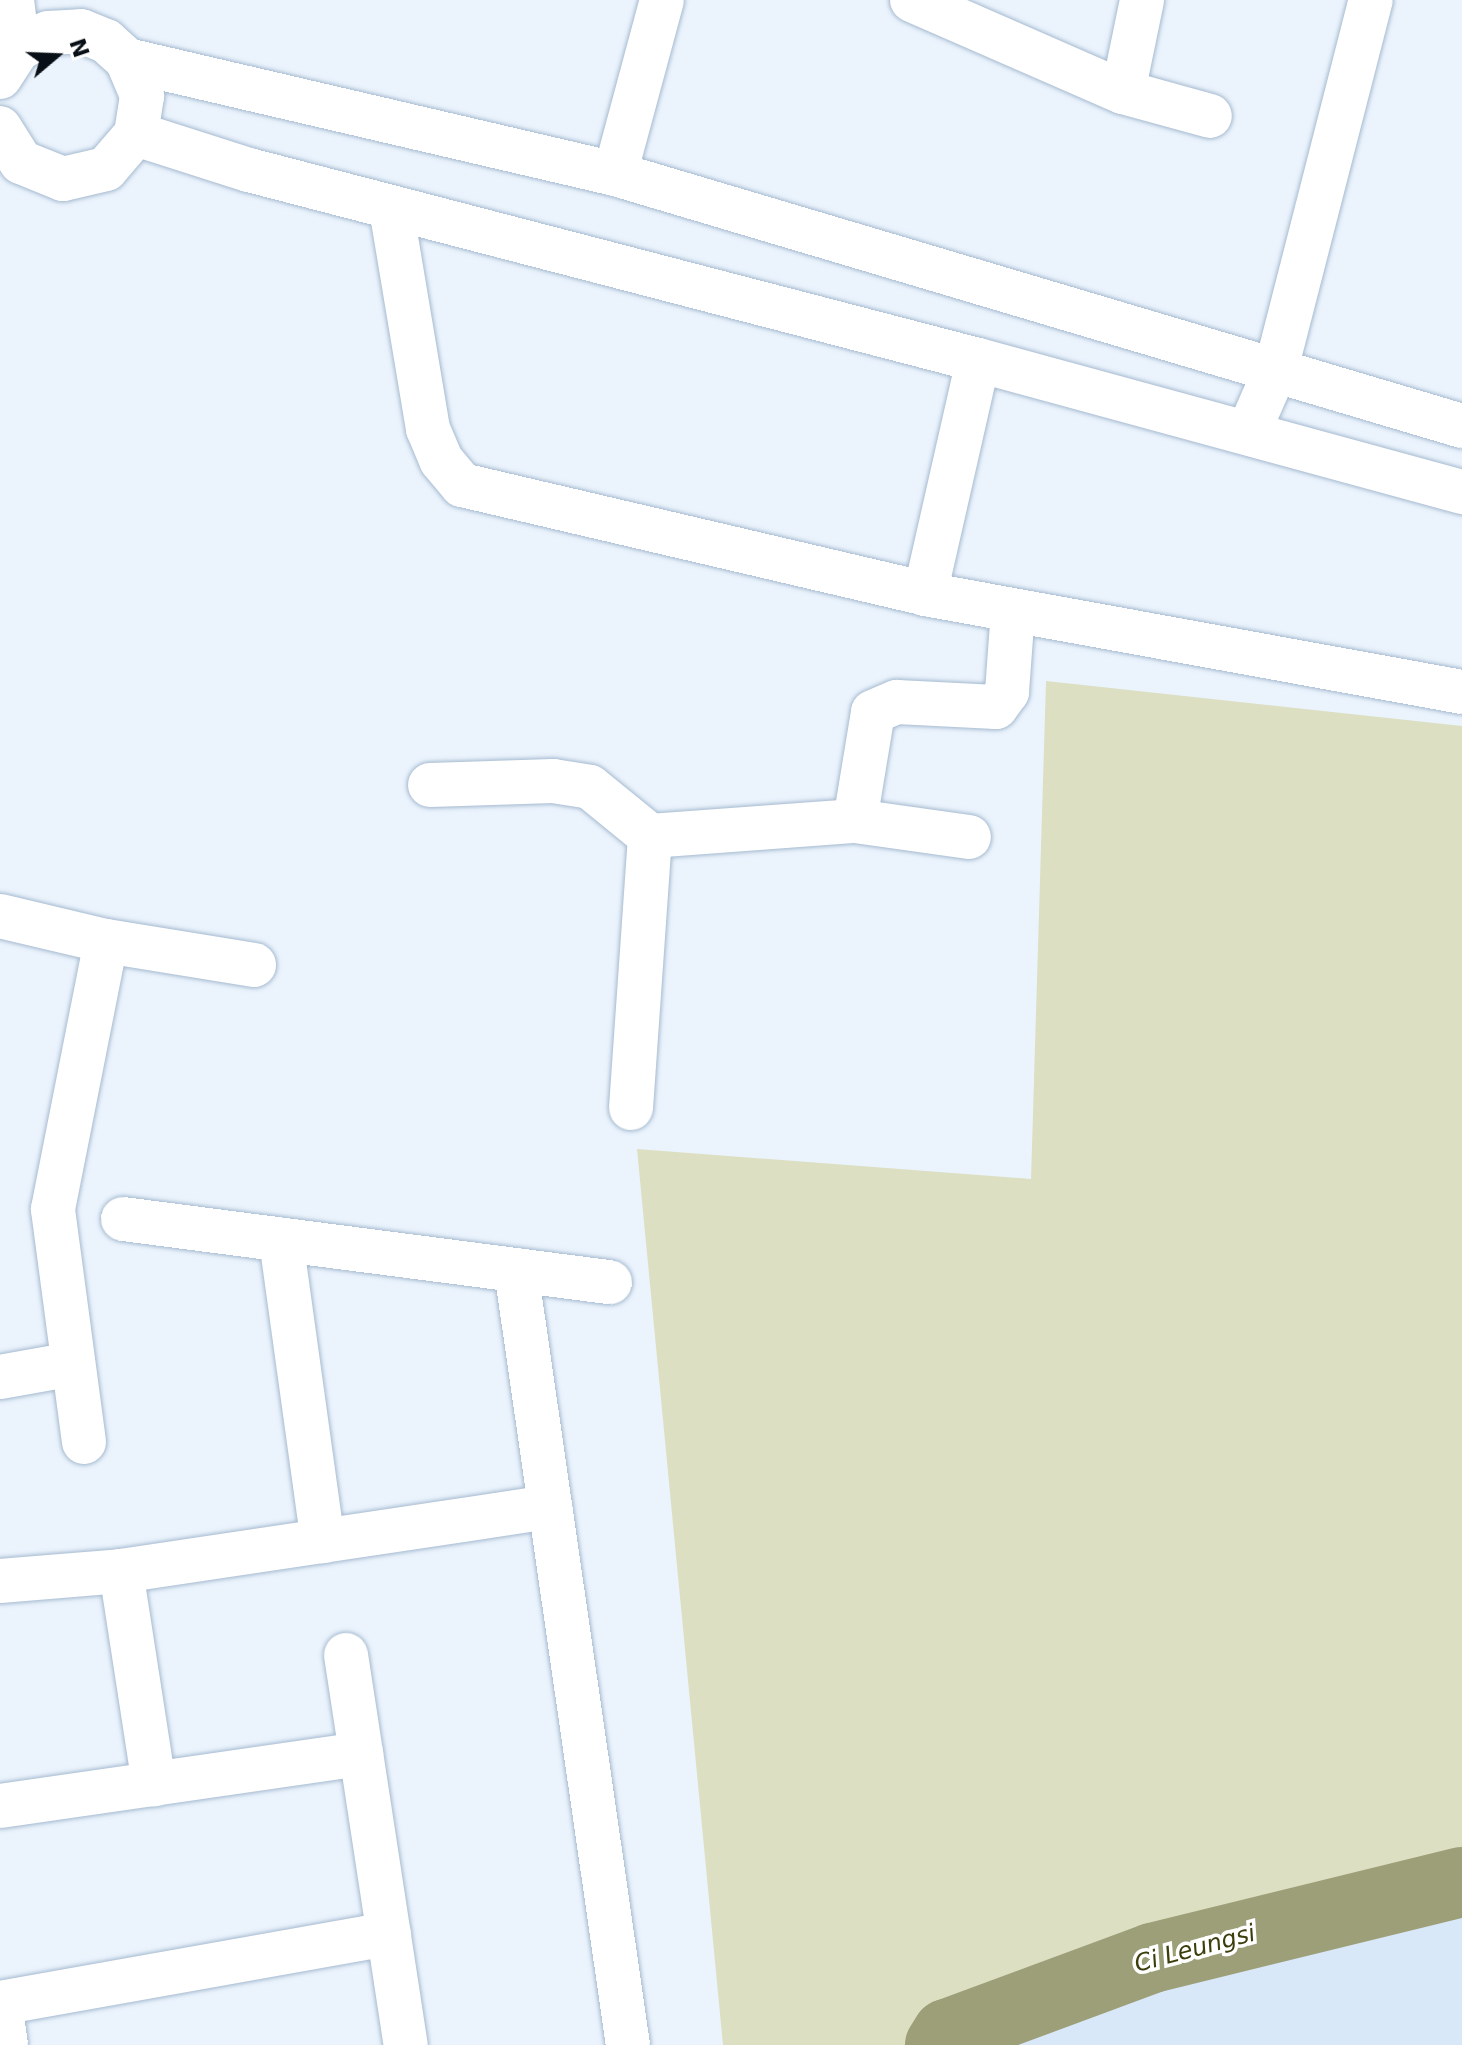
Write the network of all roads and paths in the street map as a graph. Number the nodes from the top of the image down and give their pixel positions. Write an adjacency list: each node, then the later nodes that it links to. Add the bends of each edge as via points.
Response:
1 (12, 0): 8 (street)
2 (662, 0): 13 (street)
3 (912, 0): 9 (street)
4 (1142, 0): 9 (street)
5 (1371, 0): 16 (street)
6 (79, 16): 7 (street); 8 (street)
7 (127, 60): 11 (street, via 142,96); 13 (street)
8 (9, 63)
9 (1123, 92): 10 (street)
10 (1210, 116)
11 (136, 134): 12 (street, via 106,169 63,179); 14 (street)
12 (7, 153)
13 (615, 174): 16 (street)
14 (391, 208): 15 (street); 20 (street, via 428,429 441,460 462,485)
15 (978, 360): 18 (street); 20 (street)
16 (1276, 369): 17 (street); 18 (street)
17 (1462, 426)
18 (1248, 433): 19 (street)
19 (1462, 492)
20 (925, 594): 21 (street)
21 (1013, 611): 22 (street); 24 (street, via 1007,692 996,707 897,702 873,712)
22 (1462, 692)
23 (430, 785): 25 (street, via 553,781 590,787)
24 (855, 821): 25 (street); 26 (street)
25 (650, 836): 30 (street)
26 (969, 837)
27 (0, 916): 28 (street)
28 (106, 941): 29 (street); 35 (street, via 53,1209)
29 (254, 965)
30 (631, 1108)
31 (123, 1219): 32 (street)
32 (281, 1240): 33 (street); 39 (street)
33 (516, 1270): 34 (street); 38 (street)
34 (610, 1282)
35 (73, 1364): 36 (street); 37 (street)
36 (0, 1377)
37 (84, 1442)
38 (550, 1507): 39 (street); 50 (street)
39 (323, 1541): 40 (street)
40 (121, 1571): 41 (street); 44 (street)
41 (0, 1581)
42 (346, 1655): 43 (street)
43 (361, 1754): 44 (street); 46 (street)
44 (154, 1784): 45 (street)
45 (0, 1806)
46 (389, 1934): 47 (street); 49 (street)
47 (0, 2003): 48 (street)
48 (6, 2045)
49 (406, 2045)
50 (628, 2045)

